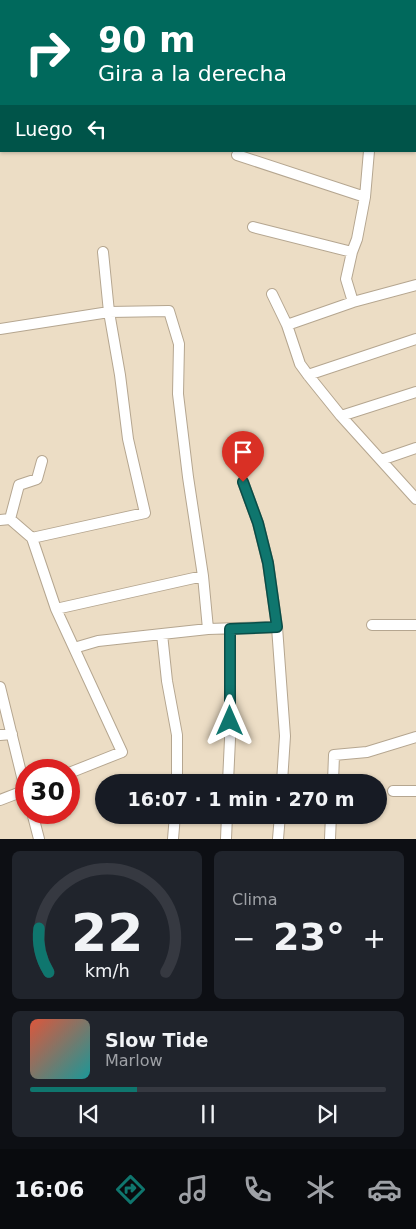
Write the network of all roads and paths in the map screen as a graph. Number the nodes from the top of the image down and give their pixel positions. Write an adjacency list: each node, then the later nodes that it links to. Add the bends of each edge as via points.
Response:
1 (369, 152): 3 (street)
2 (237, 155): 3 (street)
3 (365, 197): 6 (street)
4 (253, 227): 6 (street)
5 (103, 252): 10 (street)
6 (352, 252): 9 (street, via 346,279)
7 (416, 285): 9 (street)
8 (272, 294): 11 (street)
9 (353, 302): 11 (street)
10 (109, 312): 12 (street); 23 (street, via 128,439 145,513); 24 (street, via 169,311 179,344 178,394)
11 (287, 325): 14 (street, via 300,364)
12 (0, 329)
13 (416, 339): 14 (street)
14 (308, 375): 16 (street)
15 (416, 392): 16 (street)
16 (341, 416): 18 (street)
17 (416, 448): 18 (street)
18 (381, 460): 21 (street)
19 (42, 461): 22 (street, via 37,479 19,484)
20 (243, 482): 28 (street, via 268,563)
21 (416, 499)
22 (5, 519): 23 (street)
23 (32, 538): 25 (street)
24 (203, 576): 25 (street); 29 (street)
25 (56, 609): 32 (street)
26 (372, 625): 27 (street)
27 (416, 625)
28 (277, 627): 30 (street); 41 (street, via 285,736)
29 (208, 629): 30 (street); 31 (street)
30 (230, 629): 40 (street)
31 (162, 634): 32 (street, via 98,641); 39 (street, via 177,735)
32 (74, 648): 38 (street, via 122,752)
33 (0, 687): 34 (street)
34 (12, 734): 35 (street); 37 (street)
35 (0, 735)
36 (416, 736): 42 (street, via 367,752 334,755)
37 (18, 759)
38 (80, 769)
39 (177, 774)
40 (228, 774)
41 (283, 774)
42 (333, 774)
43 (393, 791): 44 (street)
44 (416, 791)
45 (15, 795): 46 (street)
46 (0, 800)
47 (35, 824): 52 (street)
48 (174, 824): 53 (street)
49 (227, 824): 54 (street)
50 (279, 824): 55 (street)
51 (331, 824): 56 (street)
52 (39, 839)
53 (173, 839)
54 (226, 839)
55 (278, 839)
56 (330, 839)

